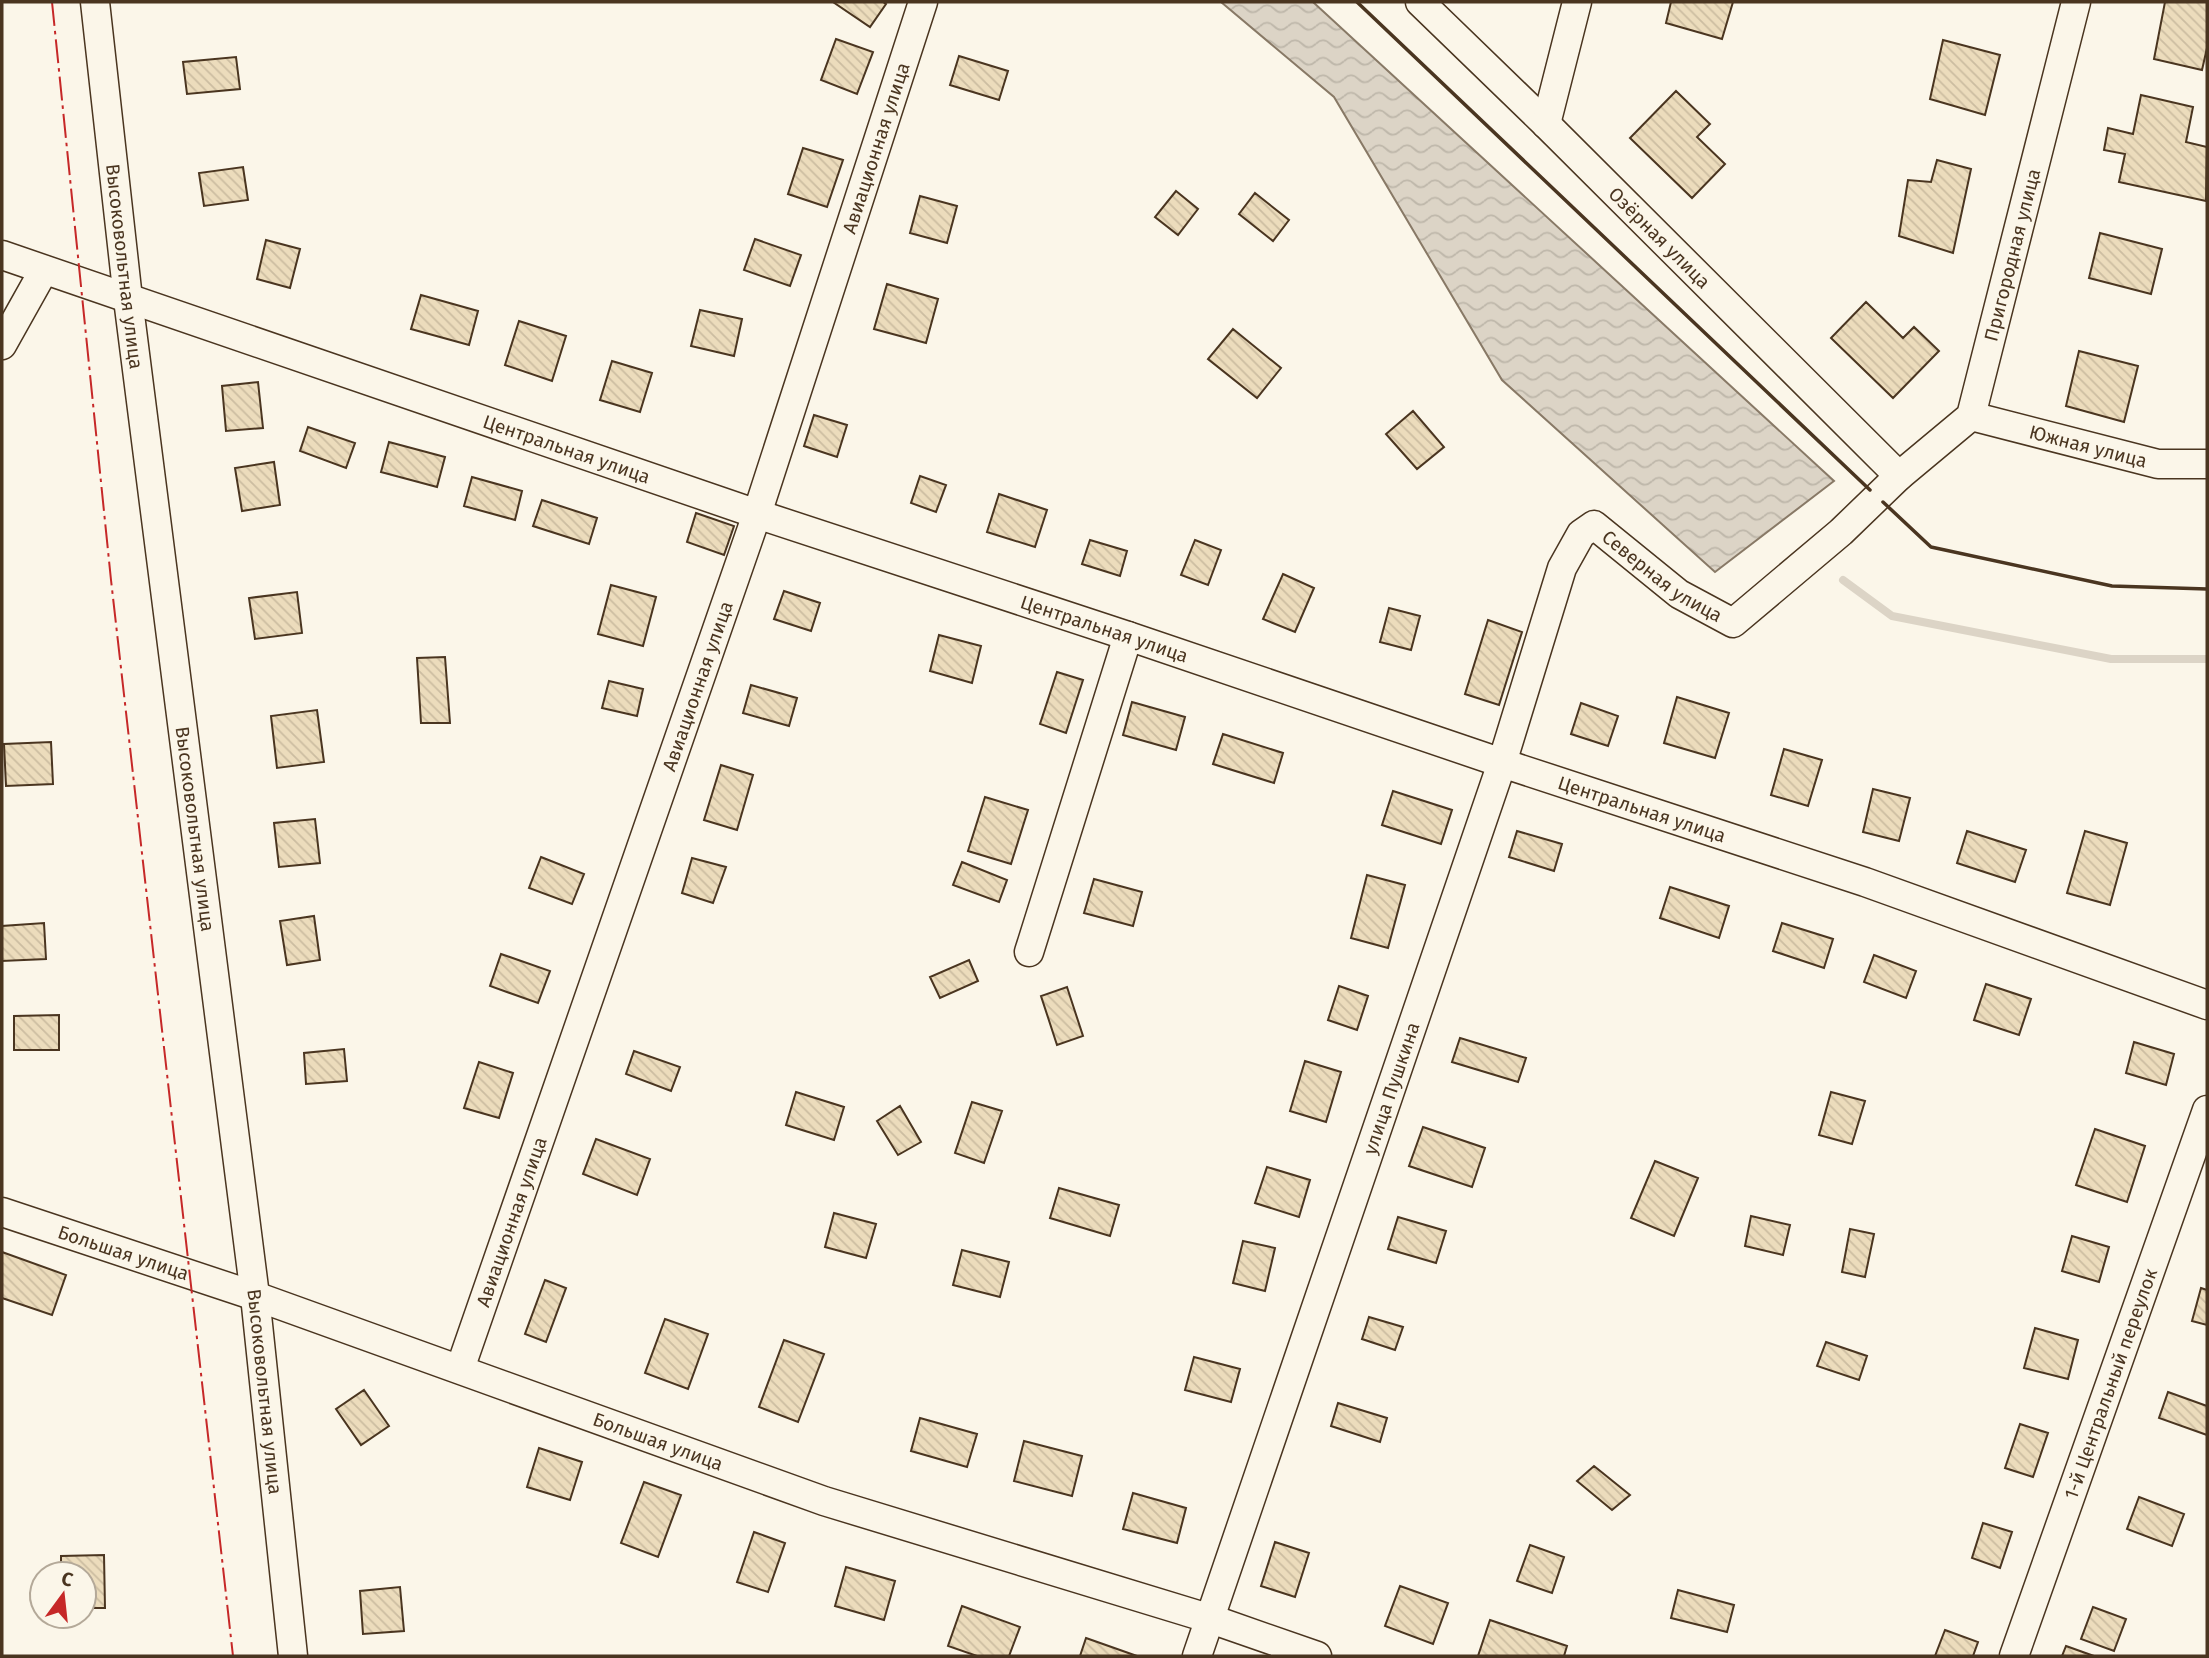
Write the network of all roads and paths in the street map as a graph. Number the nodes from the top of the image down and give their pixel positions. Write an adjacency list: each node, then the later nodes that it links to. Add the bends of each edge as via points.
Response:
1 (94, 2): 9 (street, Высоковольтная улица)
2 (923, 2): 14 (street, Авиационная улица)
3 (1420, 2): 6 (street, Озёрная улица)
4 (1577, 2): 6 (street)
5 (2076, 2): 11 (street, Пригородная улица)
6 (1545, 124): 13 (street, Озёрная улица)
7 (2, 255): 8 (street, Центральная улица)
8 (44, 270): 9 (street, Центральная улица); 10 (street)
9 (128, 299): 14 (street, Центральная улица); 22 (street, Высоковольтная улица)
10 (2, 345)
11 (1971, 416): 12 (street, Южная улица, via 2158,464); 13 (street)
12 (2207, 464)
13 (1899, 476): 15 (street, Северная улица, via 1734,623 1679,594)
14 (757, 514): 16 (street, Центральная улица); 23 (street, Авиационная улица)
15 (1594, 524): 17 (street, улица Пушкина, via 1581,534 1562,568)
16 (1128, 636): 17 (street, Центральная улица); 18 (street)
17 (1502, 763): 19 (street, Центральная улица, via 1877,886); 24 (street, улица Пушкина)
18 (1029, 952)
19 (2207, 1005)
20 (2207, 1110): 28 (street, 1-й Центральный переулок)
21 (2, 1212): 22 (street, Большая улица)
22 (255, 1296): 23 (street, Большая улица); 25 (street, Высоковольтная улица)
23 (460, 1369): 24 (street, Большая улица, via 824,1501)
24 (1210, 1619): 26 (street, улица Пушкина); 27 (street, Большая улица)
25 (293, 1656)
26 (1198, 1656)
27 (1317, 1656)
28 (2014, 1656)

